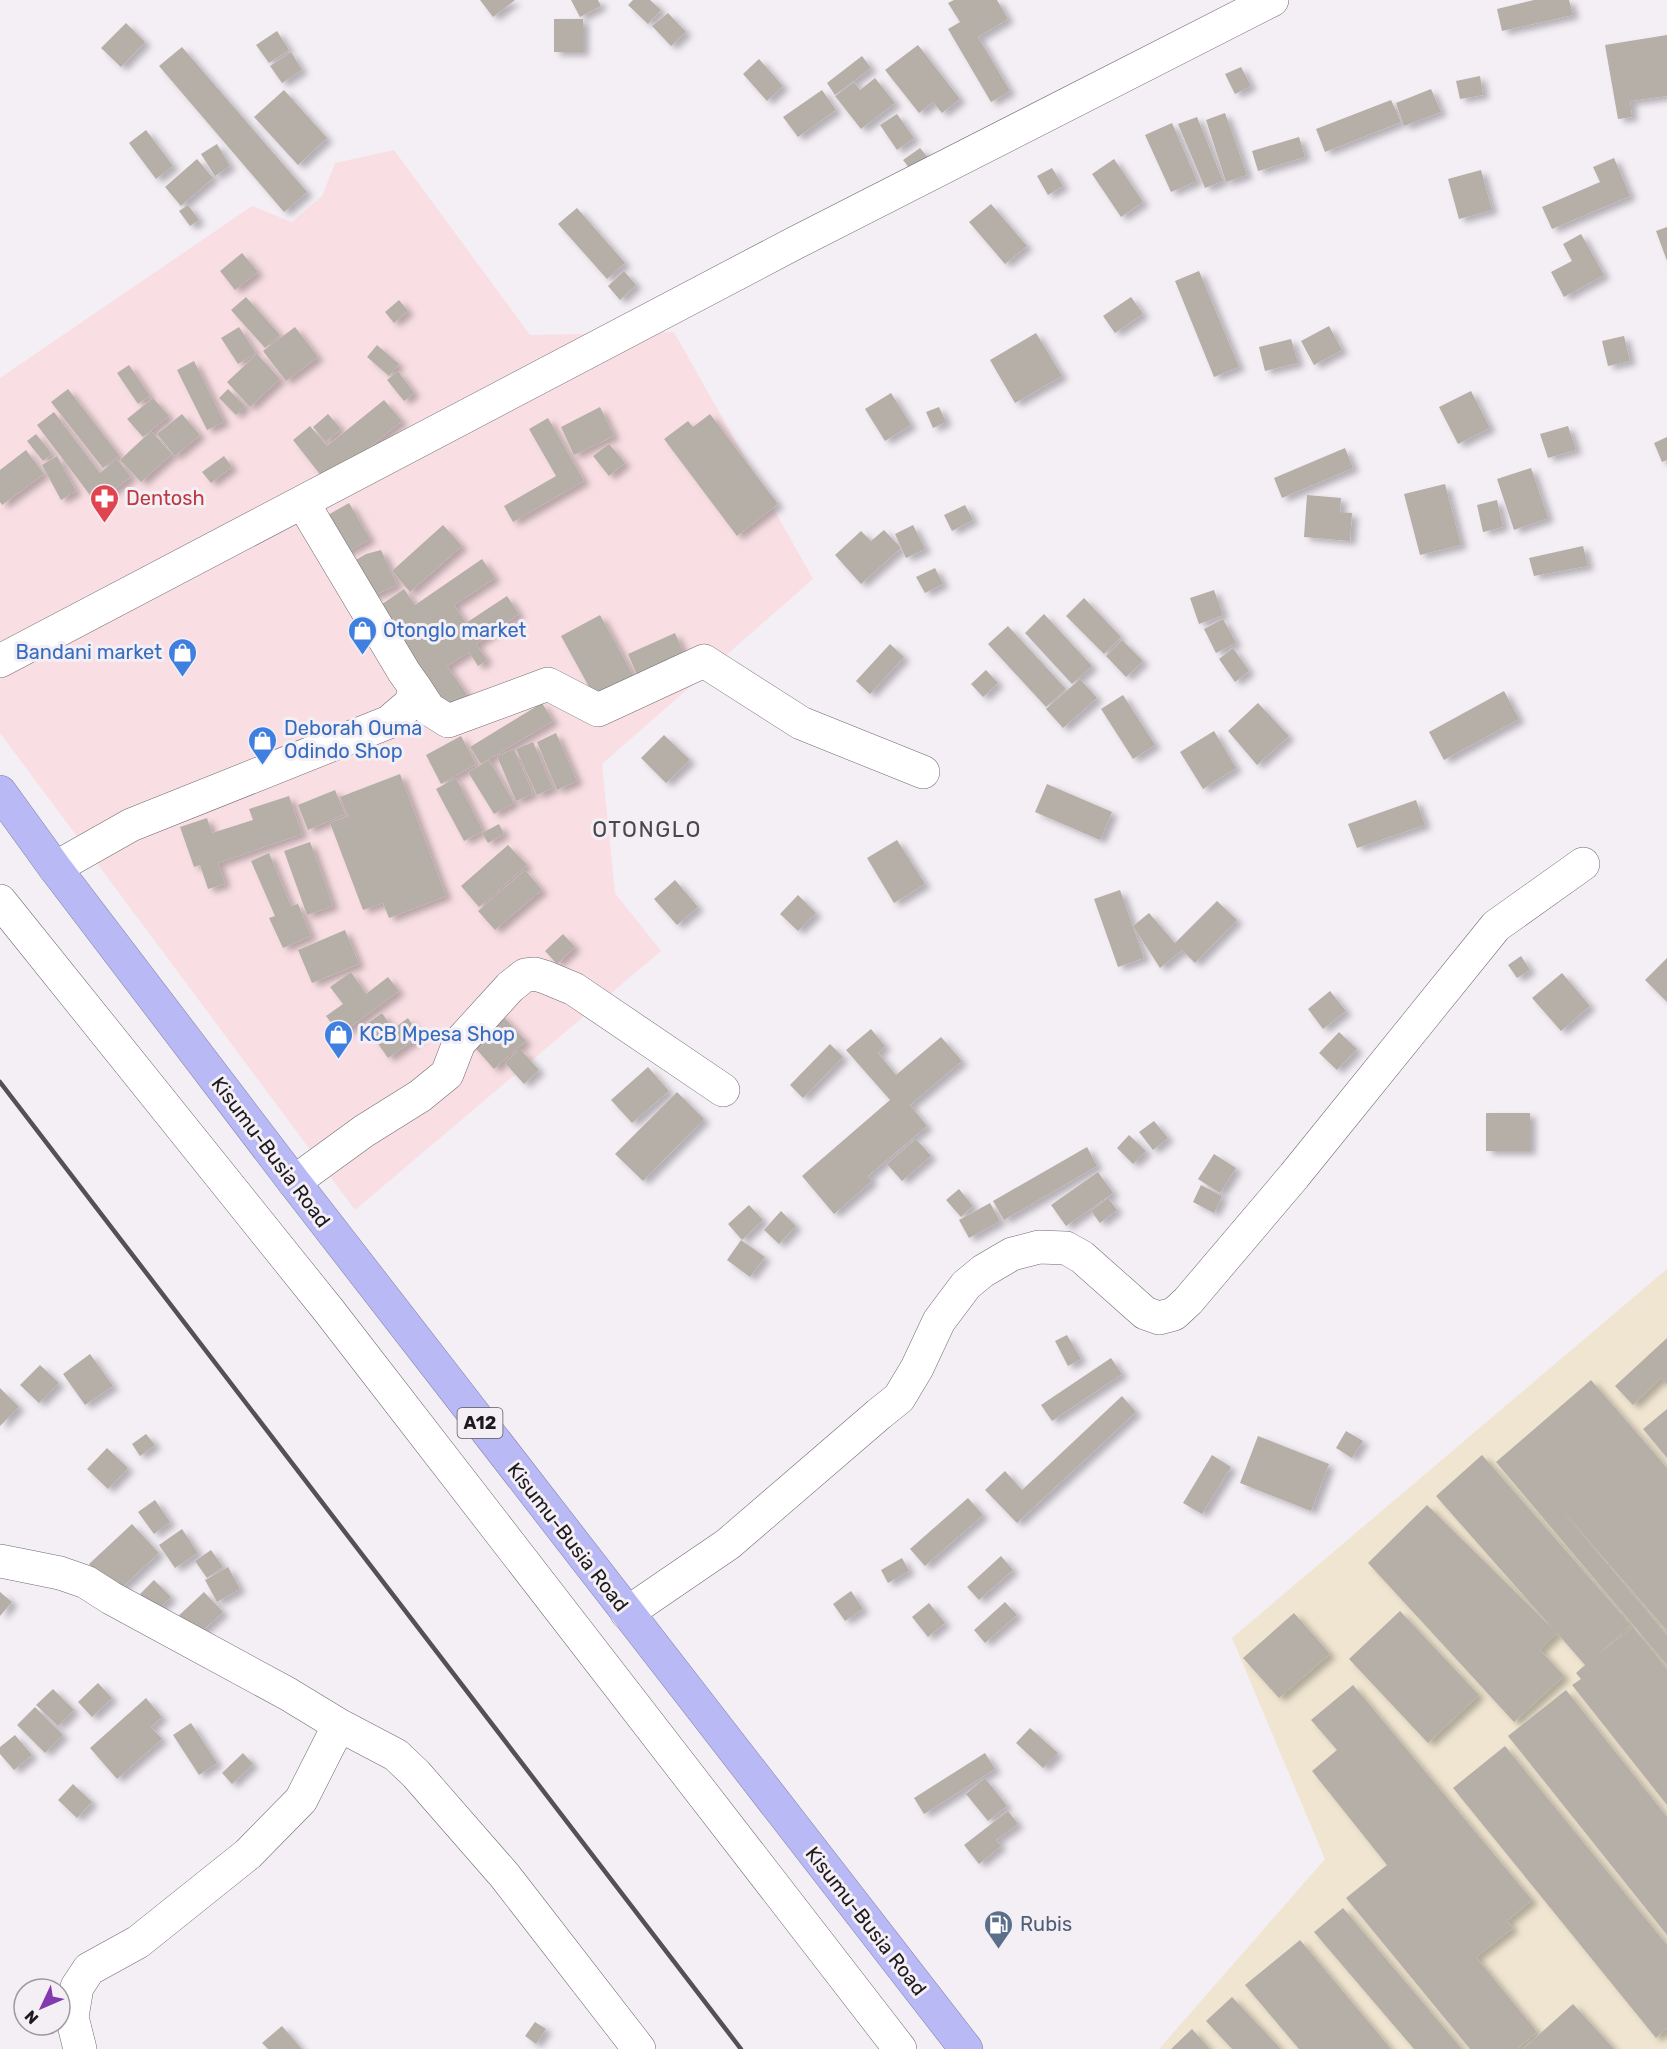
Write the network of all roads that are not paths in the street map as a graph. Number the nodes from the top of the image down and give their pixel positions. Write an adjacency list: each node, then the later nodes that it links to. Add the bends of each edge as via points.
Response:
1 (1272, 0): 2 (street, via 795,243)
2 (303, 503): 3 (street); 4 (street)
3 (0, 661)
4 (416, 689): 5 (street, via 429,709 448,722 548,684 598,710 704,661 801,723); 8 (street, via 410,704 389,722 131,825)
5 (923, 772)
6 (0, 792): 8 (highway, Kisumu-Busia Road / A12)
7 (1583, 864): 13 (street, via 1496,926 1294,1176 1174,1314 1159,1318 1144,1313 1083,1257 1066,1248 1039,1247 1012,1254 966,1285 939,1321 900,1398 728,1544)
8 (55, 868): 11 (highway, Kisumu-Busia Road / A12)
9 (0, 901): 17 (street, via 330,1312)
10 (723, 1090): 11 (street, via 574,989 535,974 525,975 459,1043 447,1074)
11 (294, 1182): 13 (highway, Kisumu-Busia Road / A12)
12 (0, 1561): 14 (street, via 86,1582)
13 (627, 1613): 18 (highway, Kisumu-Busia Road / A12)
14 (339, 1725): 15 (street, via 301,1800 248,1854 138,1942 89,1969 77,1987 72,2017); 16 (street, via 396,1755 416,1774 505,1876)
15 (80, 2049)
16 (639, 2049)
17 (900, 2049)
18 (966, 2049)

